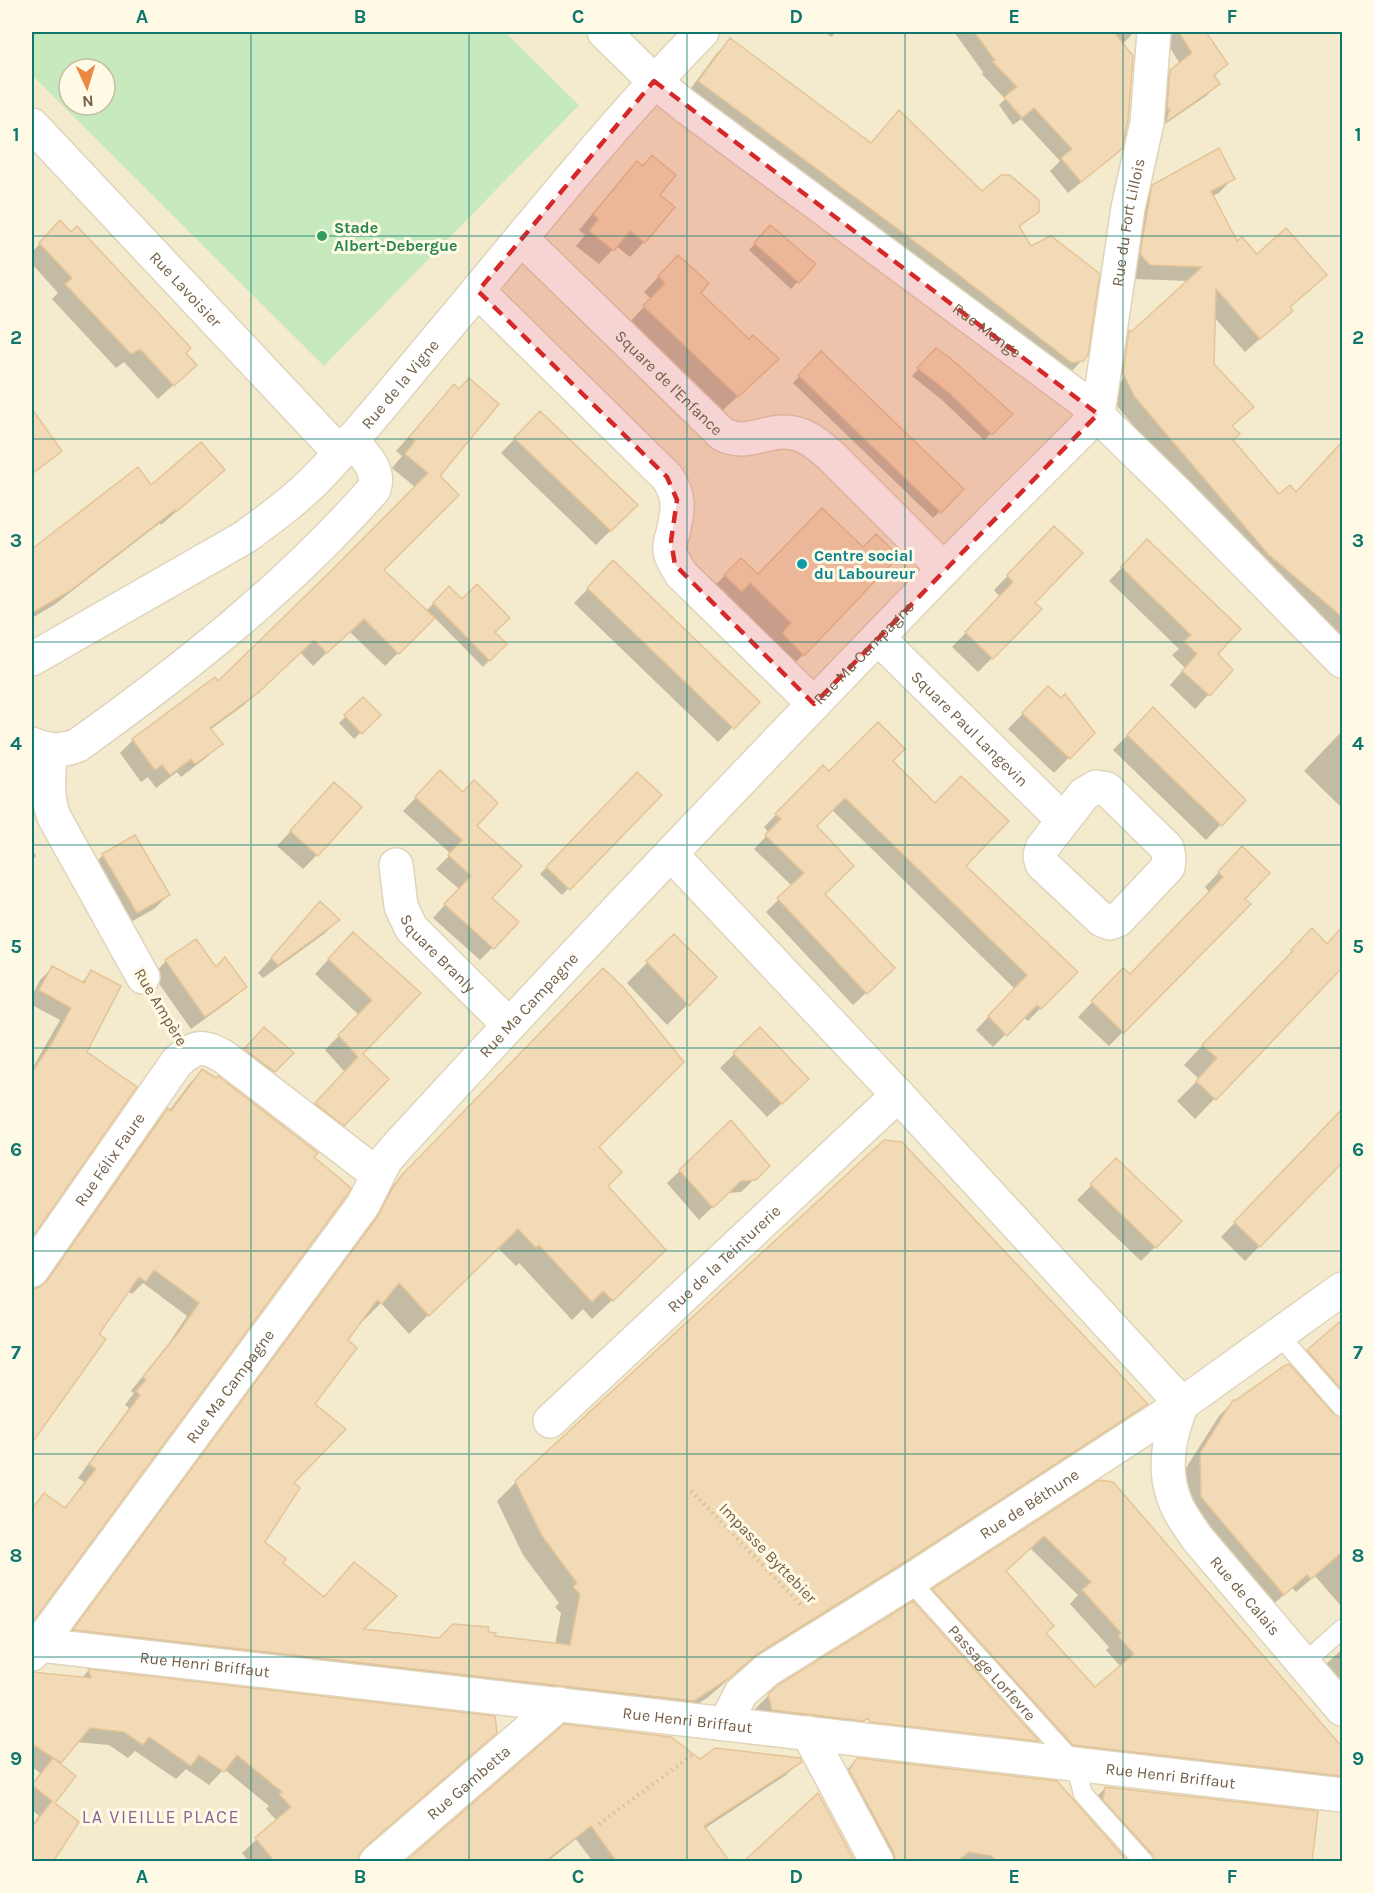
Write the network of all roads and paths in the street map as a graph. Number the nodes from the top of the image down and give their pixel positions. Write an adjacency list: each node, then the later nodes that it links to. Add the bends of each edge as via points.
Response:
1 (604, 32): 4 (street, Rue Monge)
2 (702, 32): 4 (street, Rue de la Vigne)
3 (1154, 32): 8 (street, Rue du Fort Lillois, via 1147,123 1128,208)
4 (654, 81): 6 (street, Rue de la Vigne); 8 (street, Rue Monge)
5 (32, 124): 9 (street, Rue Lavoisier)
6 (520, 238): 7 (street, Rue de la Vigne); 10 (street, Square de l'Enfance, via 722,434 738,440 782,431 810,439 830,454)
7 (478, 291): 9 (street, Rue de la Vigne); 14 (street, via 667,477 677,500 670,552 681,574)
8 (1098, 414): 10 (street, Rue Ma Campagne); 13 (street, Rue Monge)
9 (345, 447): 12 (street, Rue de la Vigne, via 319,477 245,537); 15 (street, Rue Lavoisier, via 374,469 376,483 316,551 224,633 78,745 69,749)
10 (944, 569): 11 (street, Rue Ma Campagne)
11 (878, 638): 14 (street, Rue Ma Campagne); 16 (street, Square Paul Langevin)
12 (32, 659)
13 (1342, 661)
14 (814, 704): 17 (street, Rue Ma Campagne)
15 (41, 747): 19 (street, Rue Ampère, via 54,818)
16 (1063, 820)
17 (671, 854): 20 (street, Rue Ma Campagne); 22 (street)
18 (396, 865): 20 (street, Square Branly, via 401,906 411,927)
19 (143, 977): 21 (path, Rue Ampère)
20 (509, 1025): 23 (street, Rue Ma Campagne, via 395,1149)
21 (189, 1052): 23 (street, Rue Ampère, via 212,1049); 24 (street, Rue Félix Faure, via 177,1062)
22 (898, 1095): 27 (street); 29 (street, Rue de la Teinturerie)
23 (378, 1175): 36 (street, Rue Ma Campagne, via 363,1205)
24 (32, 1270)
25 (1342, 1289): 26 (street, Rue de Béthune)
26 (1278, 1334): 27 (street, Rue de Béthune); 28 (lane)
27 (1182, 1404): 30 (street, Rue de Béthune); 31 (street, Rue de Calais, via 1173,1425)
28 (1342, 1407)
29 (550, 1421)
30 (1121, 1443): 31 (street, via 1149,1449); 33 (street, Rue de Béthune)
31 (1169, 1468): 37 (street, Rue de Calais, via 1171,1491 1197,1538)
32 (691, 1491): 35 (path, Impasse Byttebier)
33 (910, 1581): 35 (street, Rue de Béthune); 42 (lane, Passage Lorfevre)
34 (1342, 1629): 37 (lane)
35 (828, 1632): 40 (street, Rue de Béthune, via 751,1683 741,1693)
36 (34, 1648): 38 (street, Rue Henri Briffaut)
37 (1303, 1664): 39 (street, Rue de Calais)
38 (559, 1704): 40 (street, Rue Henri Briffaut); 45 (street, Rue Gambetta)
39 (1342, 1709)
40 (725, 1724): 41 (street, Rue Henri Briffaut); 44 (path, via 699,1750)
41 (808, 1733): 42 (street, Rue Henri Briffaut); 46 (street)
42 (1075, 1764): 43 (street, Rue Henri Briffaut); 47 (lane, via 1083,1794)
43 (1342, 1795)
44 (599, 1824)
45 (376, 1862)
46 (877, 1862)
47 (1144, 1862)

